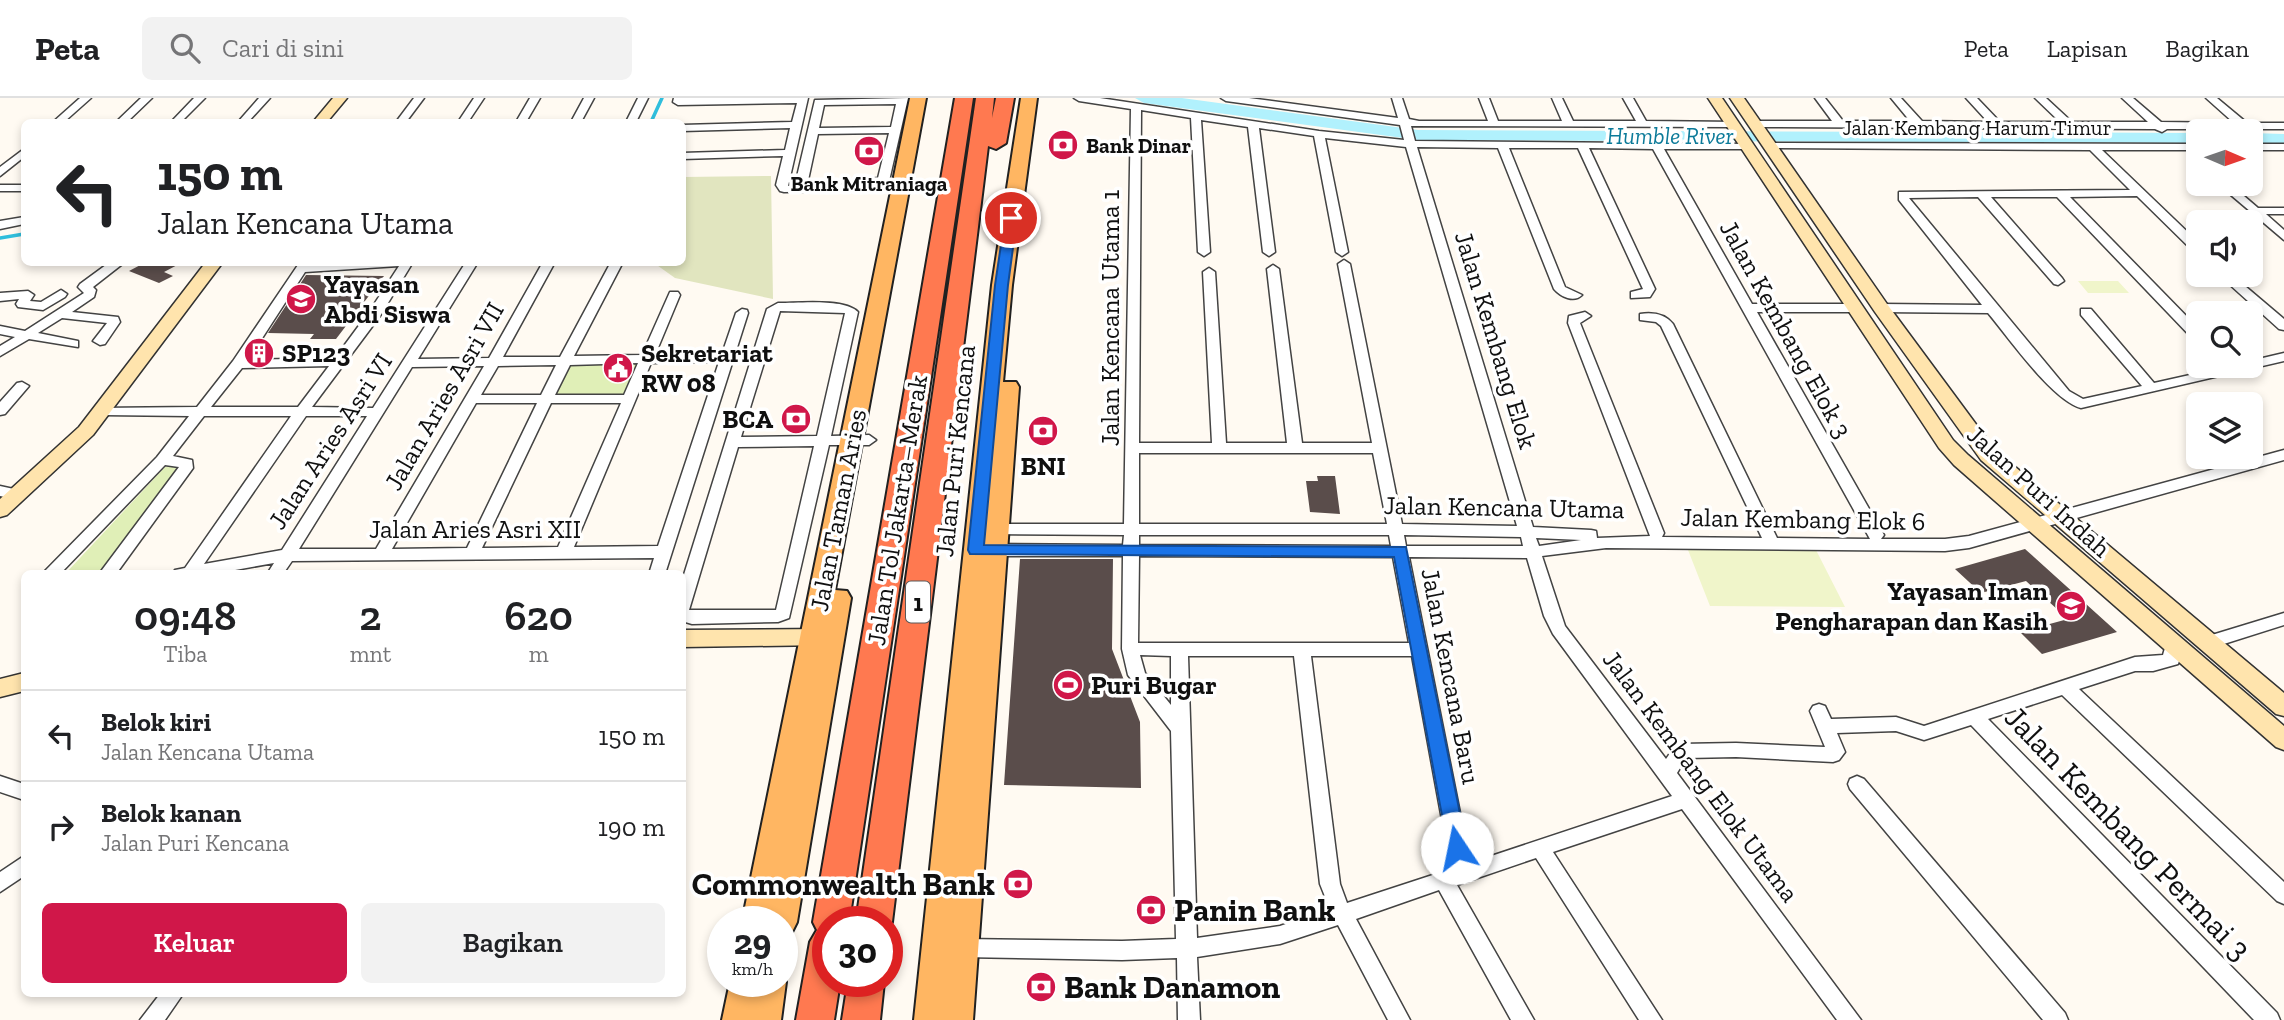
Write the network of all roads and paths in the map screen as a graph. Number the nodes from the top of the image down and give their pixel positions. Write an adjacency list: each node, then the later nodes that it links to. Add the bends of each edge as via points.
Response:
1 (86, 98): 40 (street)
2 (146, 98): 41 (street)
3 (200, 98): 42 (street)
4 (265, 98): 43 (street)
5 (340, 98): 44 (main road)
6 (419, 98): 45 (street)
7 (479, 98): 46 (street)
8 (535, 98): 47 (street)
9 (589, 98): 48 (street)
10 (643, 98): 49 (street)
11 (928, 98): 89 (main road, Jalan Taman Aries)
12 (948, 98): 107 (highway, via 928,229 930,248)
13 (964, 98): 107 (highway, Jalan Tol Jakarta–Merak / 1)
14 (985, 98): 97 (highway, Jalan Tol Jakarta–Merak / 1)
15 (1005, 98): 97 (highway, via 987,182)
16 (1029, 98): 179 (main road, Jalan Puri Kencana, via 1002,285)
17 (1036, 98): 179 (main road, Jalan Puri Kencana)
18 (1080, 98): 37 (street)
19 (1228, 98): 38 (street)
20 (1309, 98): 38 (street)
21 (1397, 98): 57 (street, Jalan Kembang Elok)
22 (1484, 98): 52 (street)
23 (1557, 98): 53 (street)
24 (1628, 98): 54 (street)
25 (1715, 98): 70 (main road, Jalan Puri Indah)
26 (1737, 98): 61 (main road, Jalan Puri Indah)
27 (1819, 98): 55 (street)
28 (1896, 98): 58 (street)
29 (1971, 98): 59 (street)
30 (2040, 98): 60 (street)
31 (2127, 98): 64 (street)
32 (2211, 98): 50 (street)
33 (803, 99): 35 (street); 56 (street)
34 (908, 99): 36 (street); 67 (street); 89 (main road, Jalan Taman Aries)
35 (680, 100)
36 (819, 100): 68 (street)
37 (1136, 106): 39 (street); 166 (street, Jalan Kencana Utama 1)
38 (1312, 110): 57 (street)
39 (1196, 116): 51 (street); 105 (street)
40 (62, 119)
41 (124, 119)
42 (179, 119)
43 (246, 119)
44 (322, 119)
45 (403, 119)
46 (465, 119)
47 (523, 119)
48 (578, 119)
49 (632, 119)
50 (2236, 119)
51 (1253, 124): 69 (street); 106 (street)
52 (1494, 124): 53 (street); 57 (street)
53 (1569, 124): 54 (street)
54 (1643, 124): 70 (street)
55 (1840, 124): 58 (street); 61 (street)
56 (797, 125): 66 (street); 83 (street)
57 (1406, 125): 71 (street, Jalan Kembang Elok)
58 (1919, 125): 59 (street)
59 (1997, 125): 60 (street)
60 (2069, 125): 64 (street)
61 (1757, 126): 72 (main road, Jalan Puri Indah)
62 (2263, 126): 63 (street)
63 (2284, 126)
64 (2161, 127): 65 (street); 76 (street)
65 (2186, 127)
66 (686, 128)
67 (895, 130): 68 (street); 89 (street)
68 (813, 131): 88 (street)
69 (1319, 134): 71 (street); 165 (street, Jalan Kencana Baru)
70 (1740, 135): 75 (street); 125 (main road, Jalan Puri Indah)
71 (1411, 143): 73 (street); 175 (street, Jalan Kembang Elok)
72 (1770, 144): 78 (street, Jalan Kembang Harum Timur); 126 (main road, Jalan Puri Indah)
73 (1502, 145): 74 (street); 121 (street, via 1560,289)
74 (1582, 145): 75 (street); 122 (street, via 1649,289)
75 (1656, 145): 124 (street, Jalan Kembang Elok 3)
76 (2181, 145): 77 (street, Jalan Kembang Harum Timur); 78 (street, Jalan Kembang Harum Timur); 82 (street)
77 (2186, 146)
78 (2093, 147): 93 (street)
79 (2263, 147): 80 (street)
80 (2270, 147): 81 (street); 86 (street)
81 (2284, 147)
82 (2186, 149)
83 (791, 153): 85 (street); 88 (street, via 782,185 784,189)
84 (21, 155): 87 (street)
85 (686, 156)
86 (2284, 159)
87 (0, 173)
88 (801, 186): 89 (street)
89 (895, 186): 161 (main road, Jalan Taman Aries)
90 (0, 188): 91 (street)
91 (21, 188)
92 (1981, 192): 94 (street); 117 (street); 127 (street, via 1902,196)
93 (2140, 192): 94 (street); 104 (street)
94 (2060, 193): 133 (street)
95 (2238, 196): 96 (street)
96 (2255, 210)
97 (971, 211): 227 (highway, Jalan Tol Jakarta–Merak / 1)
98 (2263, 211): 99 (street)
99 (2284, 211)
100 (2263, 217): 103 (street)
101 (21, 222): 102 (street)
102 (1, 226)
103 (2284, 236)
104 (2186, 237)
105 (1204, 252)
106 (1269, 252)
107 (939, 256): 226 (highway, Jalan Tol Jakarta–Merak / 1)
108 (113, 266): 130 (street, via 84,287 90,294)
109 (212, 266): 156 (main road)
110 (304, 266): 148 (street)
111 (404, 266): 145 (street)
112 (470, 266): 147 (street, Jalan Aries Asri VI)
113 (546, 266): 144 (street, Jalan Aries Asri VII)
114 (615, 266): 143 (street)
115 (1273, 269): 164 (street)
116 (1209, 272): 163 (street)
117 (2058, 281)
118 (2239, 287): 134 (street)
119 (61, 294): 123 (street, via 41,306 22,304 28,295)
120 (674, 295): 142 (street)
121 (1576, 295)
122 (1635, 295)
123 (0, 297)
124 (1748, 308): 125 (street); 176 (street, Jalan Kembang Elok 3)
125 (1854, 308): 172 (main road, Jalan Puri Indah, via 1947,444)
126 (1881, 308): 127 (street); 171 (main road, Jalan Puri Indah, via 1988,455)
127 (1993, 309): 151 (street, via 2073,401 2089,405)
128 (2086, 312): 151 (street)
129 (742, 313): 141 (street)
130 (60, 314): 136 (street); 137 (street, via 113,320)
131 (1584, 316): 177 (street, via 1574,323)
132 (1645, 317): 178 (street, via 1667,324)
133 (2186, 324)
134 (2284, 326)
135 (0, 330): 136 (street)
136 (28, 335): 138 (street); 139 (street)
137 (100, 341)
138 (73, 344)
139 (0, 352)
140 (2284, 357): 146 (street)
141 (729, 358): 142 (street); 184 (street)
142 (648, 359): 143 (street); 153 (street)
143 (565, 360): 144 (street); 154 (street)
144 (494, 361): 147 (street); 152 (street, Jalan Aries Asri VII)
145 (337, 362): 148 (street); 157 (street)
146 (2263, 362)
147 (410, 363): 159 (street, Jalan Aries Asri VI)
148 (238, 364): 158 (street)
149 (2192, 378): 151 (street)
150 (22, 386): 155 (street)
151 (2152, 389)
152 (471, 399): 154 (street); 187 (street, Jalan Aries Asri VII)
153 (630, 399): 154 (street); 188 (street)
154 (546, 400): 186 (street)
155 (0, 411)
156 (103, 411): 158 (street); 169 (main road, via 86,431)
157 (303, 411): 158 (street); 159 (street); 192 (street)
158 (201, 412): 168 (street)
159 (376, 412): 189 (street, Jalan Aries Asri VI)
160 (821, 441): 161 (street); 162 (street); 162 (street, via 852,312 841,307 774,308); 197 (street, via 783,614)
161 (861, 441): 199 (main road, Jalan Taman Aries)
162 (735, 442): 196 (street)
163 (1219, 448): 164 (street); 166 (street)
164 (1295, 448): 165 (street)
165 (1380, 448): 174 (street, Jalan Kencana Baru)
166 (1133, 449): 173 (street, Jalan Kencana Utama 1)
167 (2284, 455): 171 (street)
168 (162, 460): 190 (street); 191 (street, via 187,463)
169 (9, 493): 170 (main road)
170 (0, 510)
171 (2063, 518): 172 (street); 201 (main road, Jalan Puri Indah)
172 (2032, 521): 180 (street); 206 (main road, Jalan Puri Indah)
173 (1132, 529): 174 (street, Jalan Kencana Utama); 179 (street, Jalan Kencana Utama); 182 (street, Jalan Kencana Utama 1)
174 (1396, 530): 175 (street, Jalan Kencana Utama); 183 (street, Jalan Kencana Baru)
175 (1528, 530): 177 (street, Jalan Kencana Utama, via 1575,536); 185 (street, Jalan Kembang Elok)
176 (1876, 535): 178 (street); 180 (street)
177 (1661, 537): 178 (street, Jalan Kembang Elok 6); 181 (street, Jalan Kembang Elok 6)
178 (1769, 538): 180 (street, Jalan Kembang Elok 6)
179 (986, 540): 182 (street, Jalan Kencana Utama); 229 (main road, Jalan Puri Kencana); 241 (main road, Jalan Puri Kencana)
180 (1942, 540)
181 (1573, 546): 185 (street, Jalan Kencana Utama)
182 (1132, 551): 183 (street, Jalan Kencana Utama); 202 (street, Jalan Kencana Utama 1)
183 (1401, 551): 185 (street, Jalan Kencana Utama); 205 (street, Jalan Kencana Baru)
184 (664, 552): 188 (street, Jalan Aries Asri XII); 195 (street)
185 (1534, 552): 214 (street, Jalan Kembang Elok Utama, via 1559,630)
186 (472, 553): 187 (street, Jalan Aries Asri XII); 188 (street, Jalan Aries Asri XII)
187 (381, 554): 189 (street, Jalan Aries Asri XII)
188 (563, 554)
189 (286, 555): 193 (street, Jalan Aries Asri XII); 194 (street, Jalan Aries Asri VI)
190 (54, 570)
191 (110, 570)
192 (188, 570)
193 (203, 570)
194 (277, 570)
195 (658, 570)
196 (686, 596)
197 (686, 616)
198 (2284, 620): 201 (street)
199 (822, 637): 200 (main road); 224 (main road, Jalan Taman Aries); 225 (main road, Jalan Taman Aries)
200 (686, 639)
201 (2208, 643): 210 (main road, Jalan Puri Indah)
202 (1130, 649): 203 (street); 212 (street, via 1137,675)
203 (1179, 649): 204 (street); 212 (street)
204 (1302, 650): 205 (street); 228 (street, via 1330,884)
205 (1419, 650): 221 (street, Jalan Kencana Baru)
206 (2177, 652): 209 (street, via 2172,659 2135,664); 213 (main road, Jalan Puri Indah)
207 (21, 683): 208 (main road)
208 (0, 688)
209 (2066, 688): 211 (street); 223 (street)
210 (2284, 707)
211 (1975, 717): 214 (street, via 1924,733 1896,724 1823,719 1836,752 1833,755 1681,751); 249 (street, Jalan Kembang Permai 3)
212 (1180, 729): 230 (street)
213 (2284, 740)
214 (1667, 773): 218 (street, Jalan Kembang Elok Utama)
215 (0, 784): 217 (street)
216 (1857, 784): 248 (street)
217 (21, 791)
218 (1687, 799): 219 (street); 247 (street, Jalan Kembang Elok Utama)
219 (1540, 848): 221 (street); 246 (street)
220 (21, 867): 222 (street)
221 (1453, 877): 228 (street); 245 (street, Jalan Kencana Baru)
222 (0, 883)
223 (2284, 895)
224 (762, 906)
225 (783, 906)
226 (834, 906)
227 (876, 906)
228 (1343, 914): 230 (street, via 1252,942); 244 (street)
229 (962, 948): 230 (street); 242 (main road, Jalan Puri Kencana)
230 (1187, 949): 243 (street)
231 (170, 997): 236 (street)
232 (743, 997): 237 (main road)
233 (768, 997): 238 (main road)
234 (819, 997): 239 (highway)
235 (864, 997): 240 (highway)
236 (151, 1020)
237 (739, 1020)
238 (764, 1020)
239 (815, 1020)
240 (861, 1020)
241 (932, 1020)
242 (957, 1020)
243 (1189, 1020)
244 (1399, 1020)
245 (1523, 1020)
246 (1651, 1020)
247 (1850, 1020)
248 (2057, 1020)
249 (2269, 1020)

